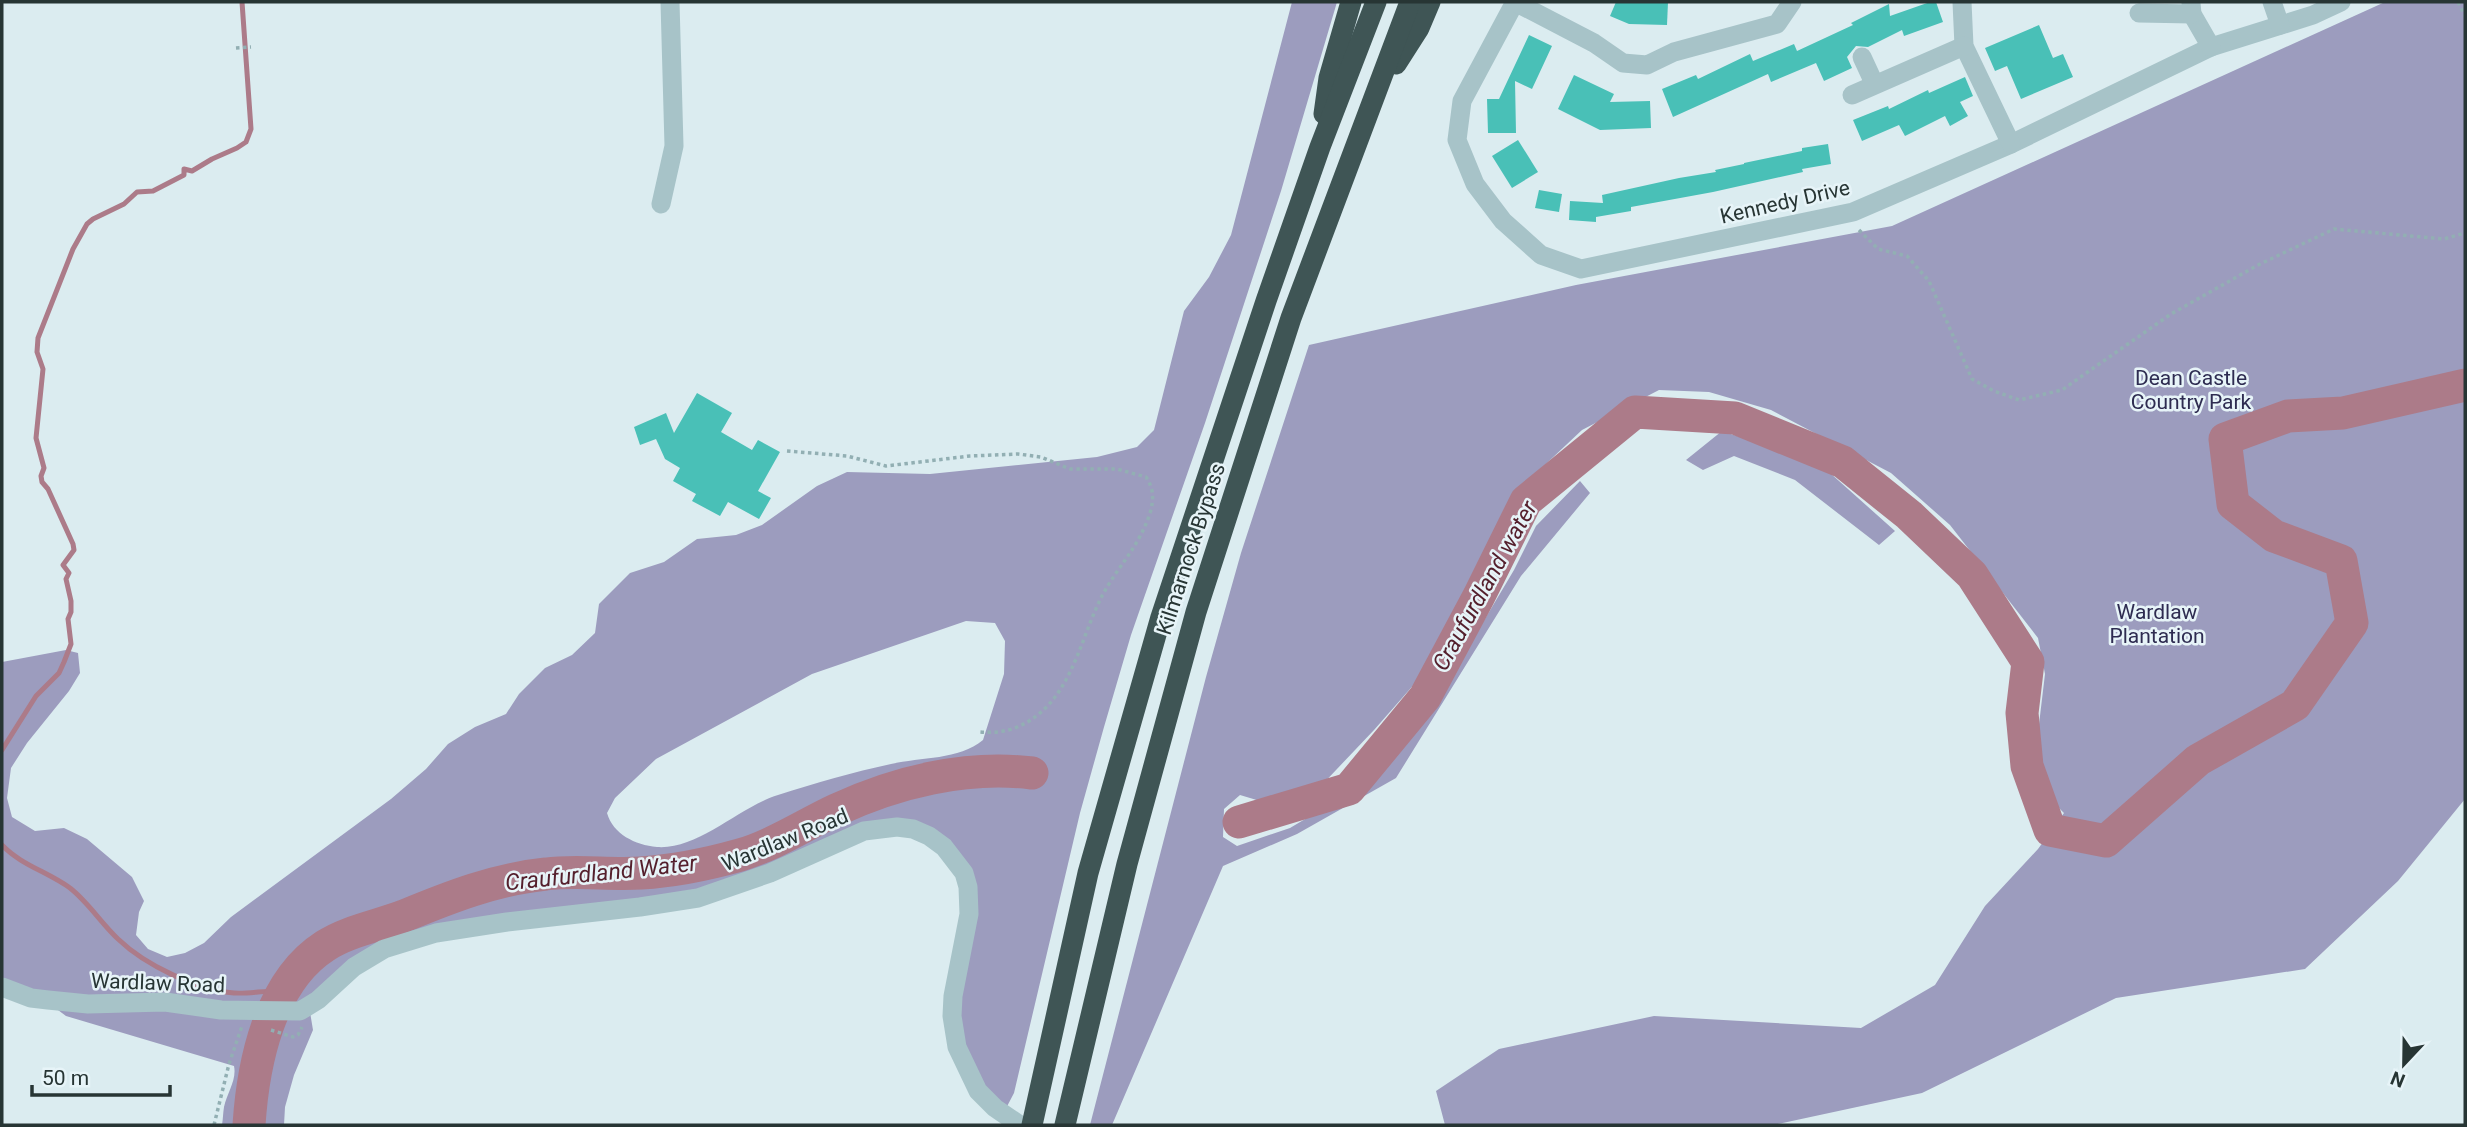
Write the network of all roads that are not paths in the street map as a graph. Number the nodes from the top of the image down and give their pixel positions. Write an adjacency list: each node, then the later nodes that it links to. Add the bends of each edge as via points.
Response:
1 (670, 2): 22 (street, via 674,146)
2 (1351, 2): 21 (highway, via 1329,78)
3 (1376, 2): 21 (highway, Kilmarnock Bypass)
4 (1410, 2): 19 (highway, Kilmarnock Bypass)
5 (1430, 2): 19 (highway, via 1419,28)
6 (1515, 2): 7 (street, via 1623,63 1647,65 1674,52 1777,24); 20 (street, Kennedy Drive, via 1462,102 1457,139 1475,184 1503,221 1541,255 1581,269 1853,212)
7 (1792, 2)
8 (1962, 2): 14 (street)
9 (2272, 2): 13 (street)
10 (2340, 2): 13 (street, Kennedy Drive)
11 (2191, 8): 12 (street); 15 (street)
12 (2138, 13)
13 (2280, 25): 15 (street, Kennedy Drive)
14 (1964, 46): 17 (street); 20 (street)
15 (2211, 47): 20 (street, Kennedy Drive)
16 (1862, 57): 17 (street)
17 (1874, 83): 18 (street)
18 (1852, 94)
19 (1373, 100): 24 (highway, Kilmarnock Bypass, via 1291,318 1196,612 1130,852)
20 (2011, 144)
21 (1320, 147): 26 (highway, Kilmarnock Bypass, via 1150,653 1088,873)
22 (661, 204)
23 (2, 987): 25 (street, Wardlaw Road, via 30,998 88,1004 165,1002 221,1010 300,1011 384,949 436,933 698,898 780,869 864,831 914,829 944,847 964,873 968,887 969,914 953,1006 957,1047 978,1091)
24 (1066, 1119)
25 (1020, 1125)
26 (1032, 1125)

